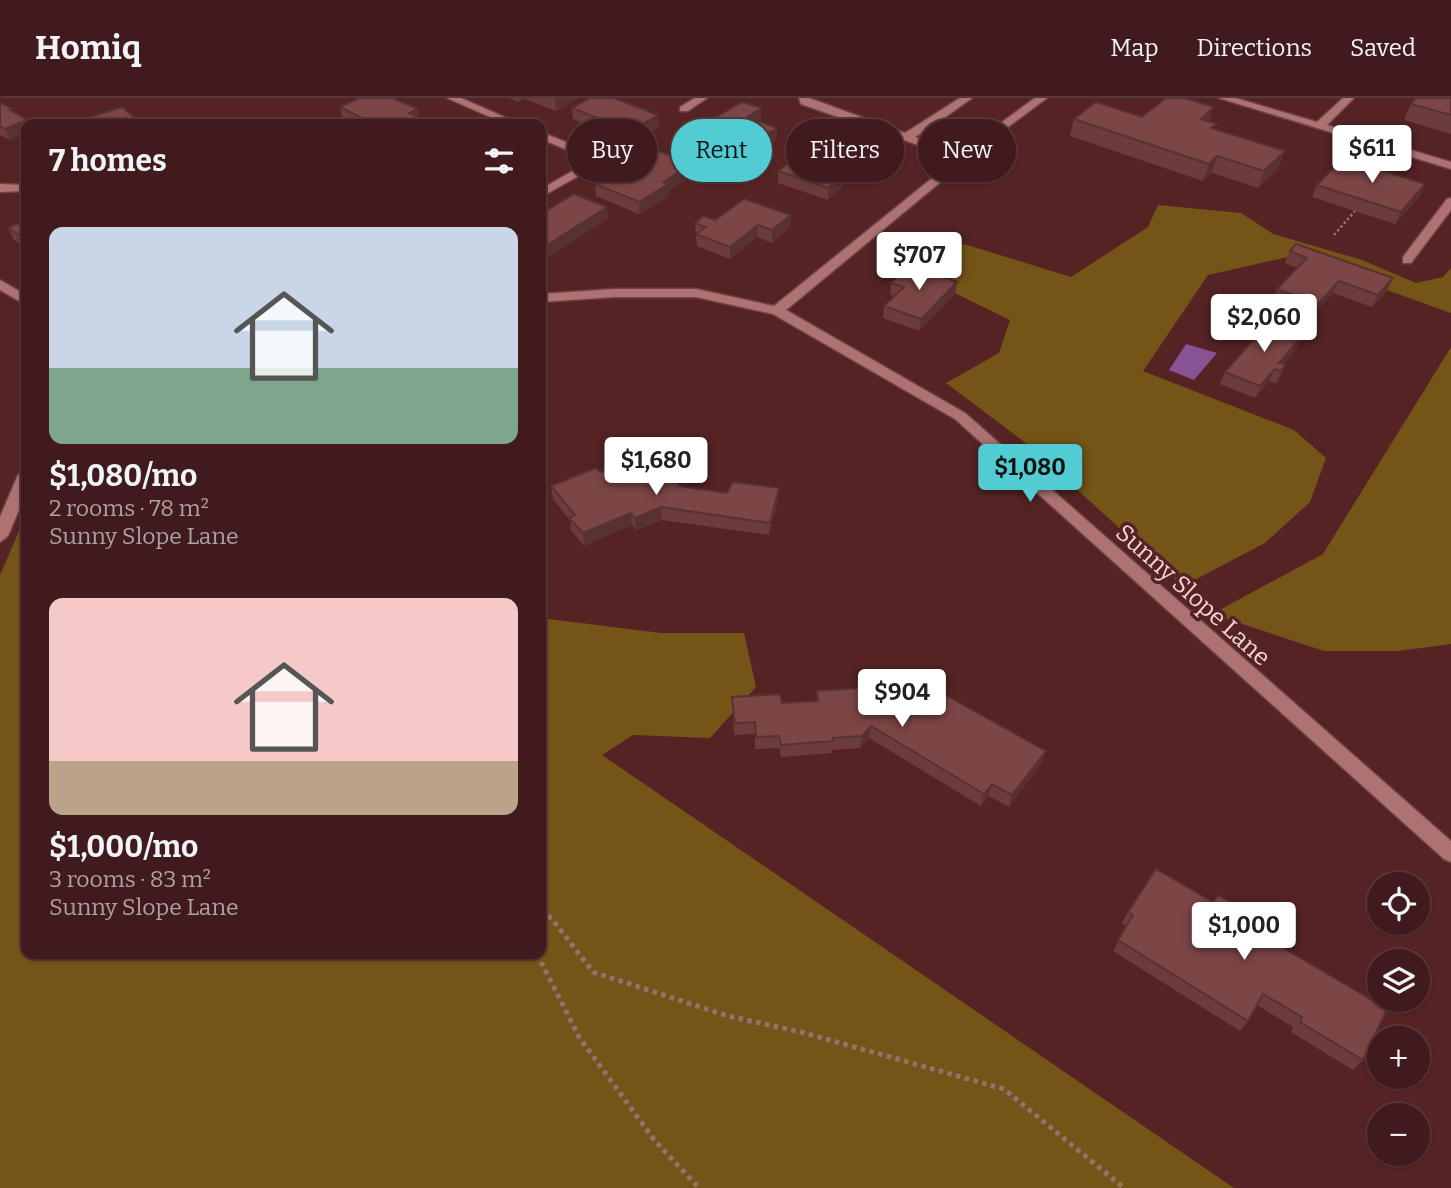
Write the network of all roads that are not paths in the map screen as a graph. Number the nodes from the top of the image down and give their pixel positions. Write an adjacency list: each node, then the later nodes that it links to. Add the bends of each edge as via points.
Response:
1 (453, 98): 9 (street)
2 (702, 98): 8 (street)
3 (804, 98): 15 (street)
4 (967, 98): 10 (street)
5 (1042, 98): 11 (street)
6 (1224, 98): 12 (street)
7 (1349, 98): 12 (street)
8 (684, 109)
9 (504, 119)
10 (936, 119)
11 (1013, 119)
12 (1320, 126): 16 (street)
13 (918, 130): 15 (street)
14 (546, 137): 19 (street, via 601,160)
15 (906, 138): 25 (street, via 946,154 953,159 951,169)
16 (1451, 166)
17 (0, 188): 18 (street)
18 (21, 188)
19 (546, 191)
20 (1451, 202): 21 (street)
21 (1407, 260)
22 (0, 284): 23 (street)
23 (21, 298)
24 (546, 298): 25 (street, Sunny Slope Lane, via 696,293)
25 (777, 311): 28 (street, Sunny Slope Lane, via 960,416)
26 (21, 487): 27 (street)
27 (0, 536)
28 (1451, 853)

